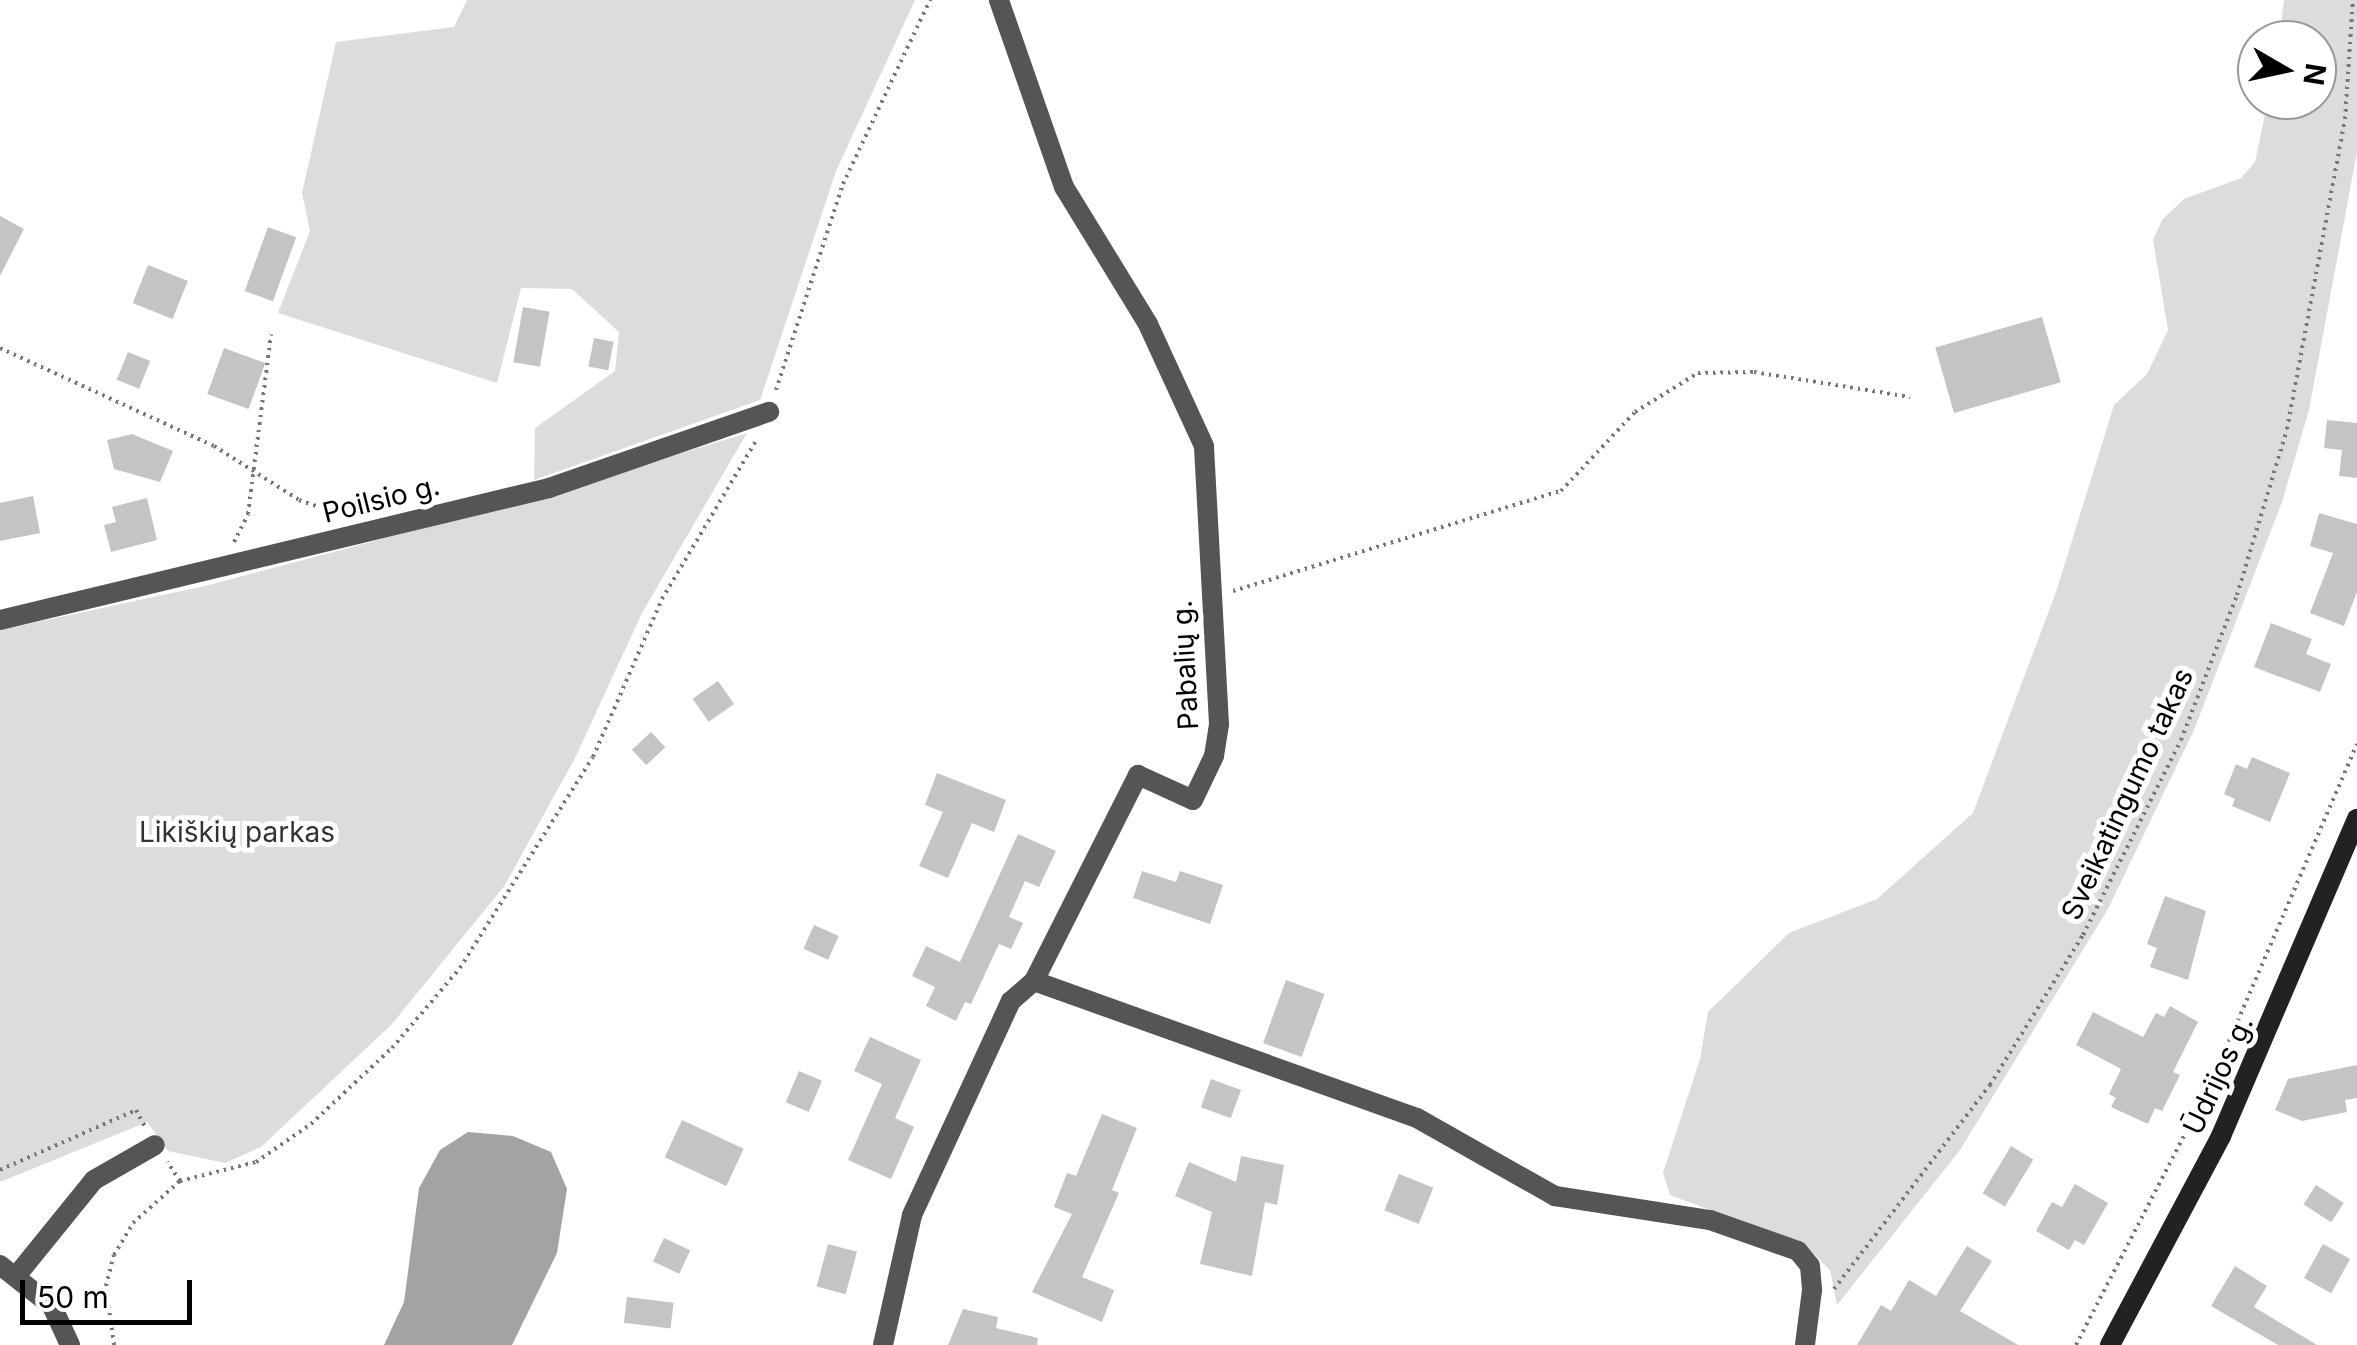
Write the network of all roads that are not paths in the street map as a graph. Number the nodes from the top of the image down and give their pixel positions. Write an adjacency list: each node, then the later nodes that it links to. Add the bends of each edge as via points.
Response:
1 (999, 0): 5 (street, Pabalių g., via 1064,187 1148,324 1204,446 1220,724 1194,800 1138,775)
2 (769, 412): 3 (street, Poilsio g., via 548,488)
3 (0, 620)
4 (2357, 819): 11 (main road, Ūdrijos g., via 2221,1136)
5 (1034, 980): 9 (street, Pabalių g., via 1011,1001 912,1215); 10 (street, via 1417,1118 1554,1196 1766,1236 1798,1251 1810,1266)
6 (154, 1146): 7 (street, via 94,1180)
7 (8, 1270): 8 (street, via 52,1306)
8 (70, 1345)
9 (883, 1345)
10 (1804, 1345)
11 (2110, 1345)

